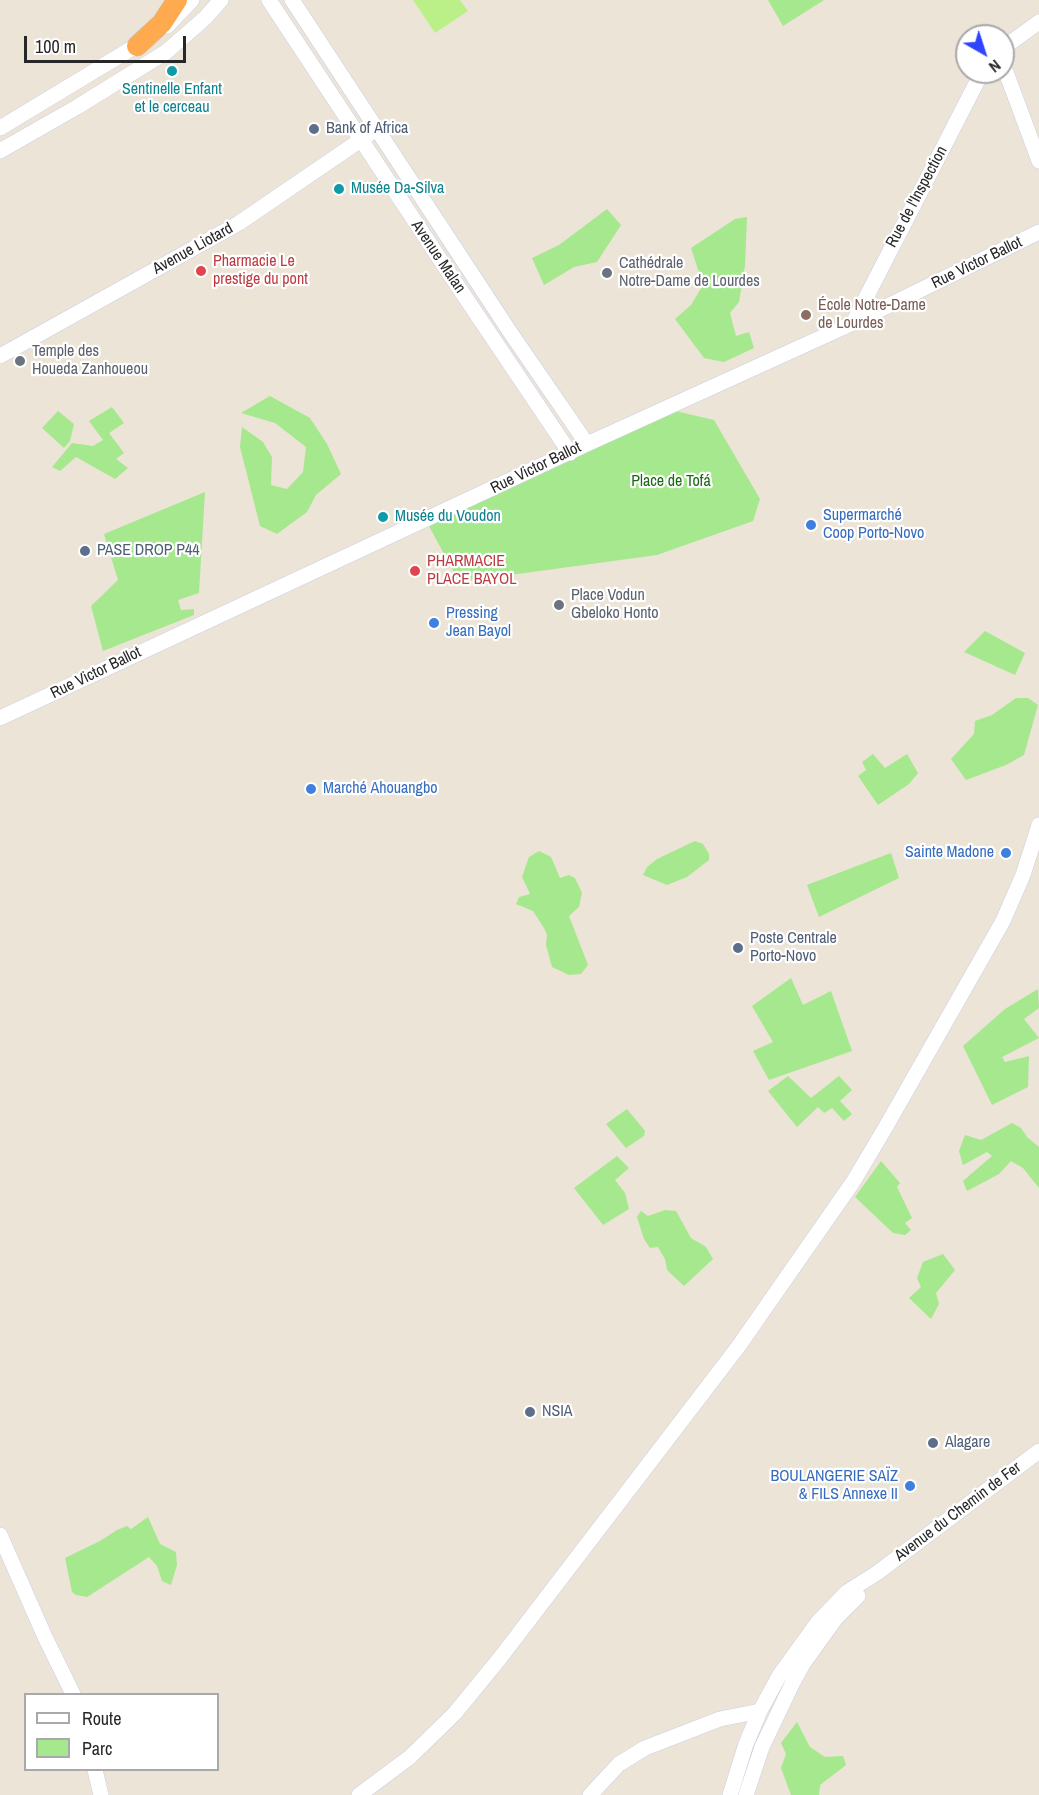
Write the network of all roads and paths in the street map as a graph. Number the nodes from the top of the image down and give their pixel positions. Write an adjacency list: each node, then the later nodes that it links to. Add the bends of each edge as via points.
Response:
1 (177, 0): 8 (highway, via 162,23)
2 (192, 0): 8 (main road, via 168,25)
3 (221, 0): 14 (main road, via 166,52)
4 (269, 0): 10 (main road, Avenue Malan)
5 (292, 0): 9 (main road, Avenue Malan)
6 (1039, 22): 7 (main road)
7 (1015, 39)
8 (137, 46): 13 (main road)
9 (334, 64): 10 (main road); 16 (main road, Avenue Malan)
10 (318, 74): 17 (main road, Avenue Malan)
11 (976, 84): 24 (main road, Rue de l'Inspection)
12 (1010, 84): 19 (main road)
13 (66, 89): 14 (main road, via 61,96 62,104 68,109); 15 (main road)
14 (77, 107): 18 (main road)
15 (0, 128)
16 (378, 129): 17 (main road, Avenue Liotard); 22 (main road, Avenue Malan)
17 (361, 140): 23 (main road, Avenue Malan); 25 (main road, Avenue Liotard, via 240,223)
18 (0, 151)
19 (1039, 161)
20 (1039, 218): 21 (main road)
21 (1039, 231): 24 (main road, Rue Victor Ballot)
22 (467, 267): 23 (main road); 26 (main road, Avenue Malan)
23 (451, 276): 27 (main road, Avenue Malan)
24 (853, 323): 26 (main road, Rue Victor Ballot)
25 (0, 356)
26 (587, 444): 27 (main road, Rue Victor Ballot)
27 (570, 453): 28 (main road, Rue Victor Ballot)
28 (0, 718)
29 (1039, 825): 37 (main road, via 1003,921 884,1130 853,1182 738,1347 455,1713 410,1757)
30 (1039, 1451): 32 (main road, Avenue du Chemin de Fer)
31 (0, 1535): 33 (main road)
32 (877, 1573): 34 (main road, via 847,1592 818,1622 779,1676); 40 (main road, via 836,1618 803,1664 762,1747)
33 (72, 1693)
34 (760, 1711): 38 (main road, via 720,1719 645,1748 619,1764); 39 (main road)
35 (94, 1771): 36 (main road)
36 (100, 1795)
37 (359, 1795)
38 (590, 1795)
39 (730, 1795)
40 (746, 1795)

